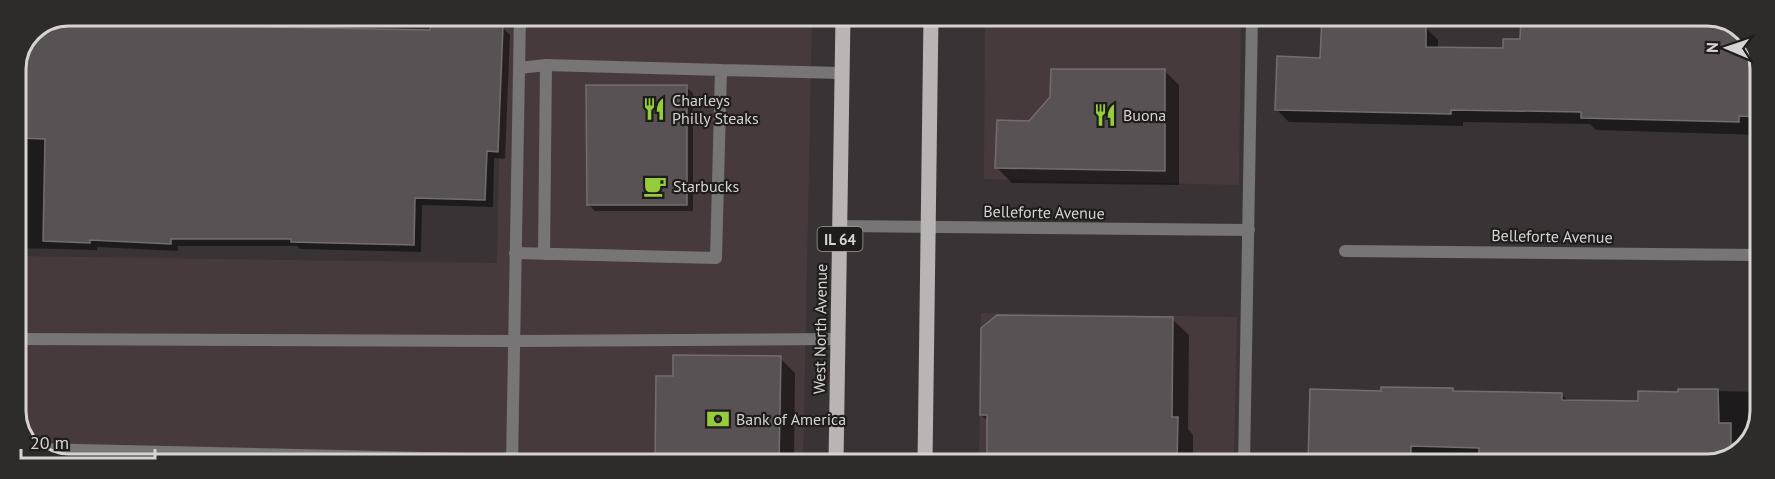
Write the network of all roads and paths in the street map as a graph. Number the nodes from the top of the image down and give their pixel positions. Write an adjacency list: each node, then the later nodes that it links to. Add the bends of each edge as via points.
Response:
1 (520, 26): 6 (street)
2 (843, 26): 8 (main road, West North Avenue / IL 64)
3 (931, 26): 10 (main road)
4 (1252, 26): 11 (street)
5 (546, 65): 6 (street); 7 (street); 14 (street)
6 (519, 68): 13 (street)
7 (721, 70): 8 (street); 14 (street, via 716,258)
8 (842, 73): 9 (main road, West North Avenue / IL 64)
9 (840, 226): 10 (street, Belleforte Avenue); 17 (main road, West North Avenue / IL 64)
10 (928, 227): 11 (street, Belleforte Avenue); 23 (main road)
11 (1249, 230): 24 (street)
12 (1345, 251): 15 (street, Belleforte Avenue)
13 (515, 254): 14 (street); 18 (street)
14 (544, 254)
15 (1750, 255)
16 (26, 339): 18 (street)
17 (838, 339): 18 (street); 22 (main road, West North Avenue / IL 64)
18 (514, 341): 21 (street)
19 (51, 449): 20 (street)
20 (193, 453)
21 (512, 453)
22 (836, 453)
23 (925, 453)
24 (1244, 453)

